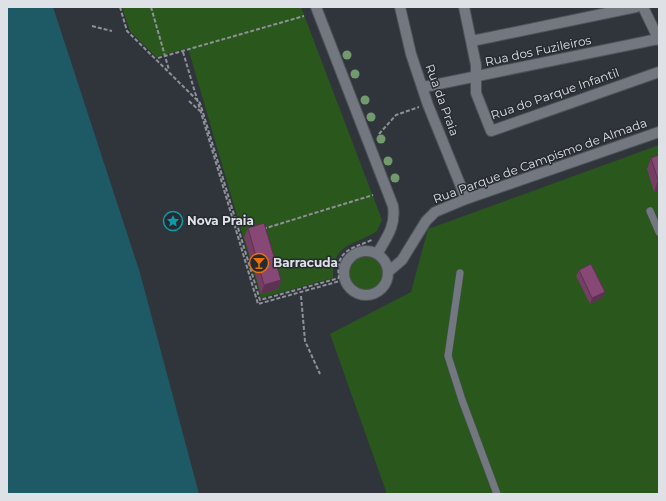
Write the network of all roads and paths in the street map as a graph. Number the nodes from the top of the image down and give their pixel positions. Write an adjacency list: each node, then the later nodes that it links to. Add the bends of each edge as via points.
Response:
1 (120, 7): 20 (path, via 127,31)
2 (151, 7): 14 (path)
3 (316, 7): 34 (street, via 393,206 392,228)
4 (400, 7): 19 (street, Rua da Praia, via 411,54)
5 (466, 7): 12 (street)
6 (636, 7): 12 (street)
7 (643, 7): 11 (street)
8 (304, 16): 13 (path)
9 (92, 26): 10 (path)
10 (112, 31)
11 (659, 39): 18 (street, Rua dos Fuzileiros)
12 (472, 41): 18 (street, via 476,64)
13 (183, 52): 14 (path); 20 (path)
14 (166, 56): 15 (path); 16 (path)
15 (158, 58)
16 (170, 70)
17 (659, 72): 18 (street, Rua do Parque Infantil, via 491,131 476,93)
18 (475, 77): 19 (street, Rua dos Fuzileiros)
19 (424, 87): 22 (street, Rua da Praia)
20 (197, 100): 23 (path); 32 (path)
21 (189, 101): 23 (path)
22 (428, 105): 25 (path, via 411,108 398,114); 27 (street, Rua da Praia)
23 (200, 112): 32 (path)
24 (659, 132): 27 (street, Rua Parque de Campismo de Almada)
25 (379, 134)
26 (373, 195): 29 (path)
27 (466, 199): 35 (street, Rua Parque de Campismo de Almada, via 442,208 429,217 402,260)
28 (650, 211): 30 (lane)
29 (262, 229)
30 (659, 232)
31 (248, 233): 32 (path)
32 (239, 236): 37 (path, via 260,300); 37 (path, via 258,304)
33 (375, 238): 37 (path, via 346,251 339,263)
34 (377, 254): 35 (street, via 385,262); 35 (street, via 364,251 352,256 345,267 349,286 360,294 374,293 384,285)
35 (388, 272)
36 (460, 273): 40 (lane, via 448,356)
37 (339, 280)
38 (301, 296): 39 (path, via 305,341)
39 (320, 374)
40 (497, 494)

